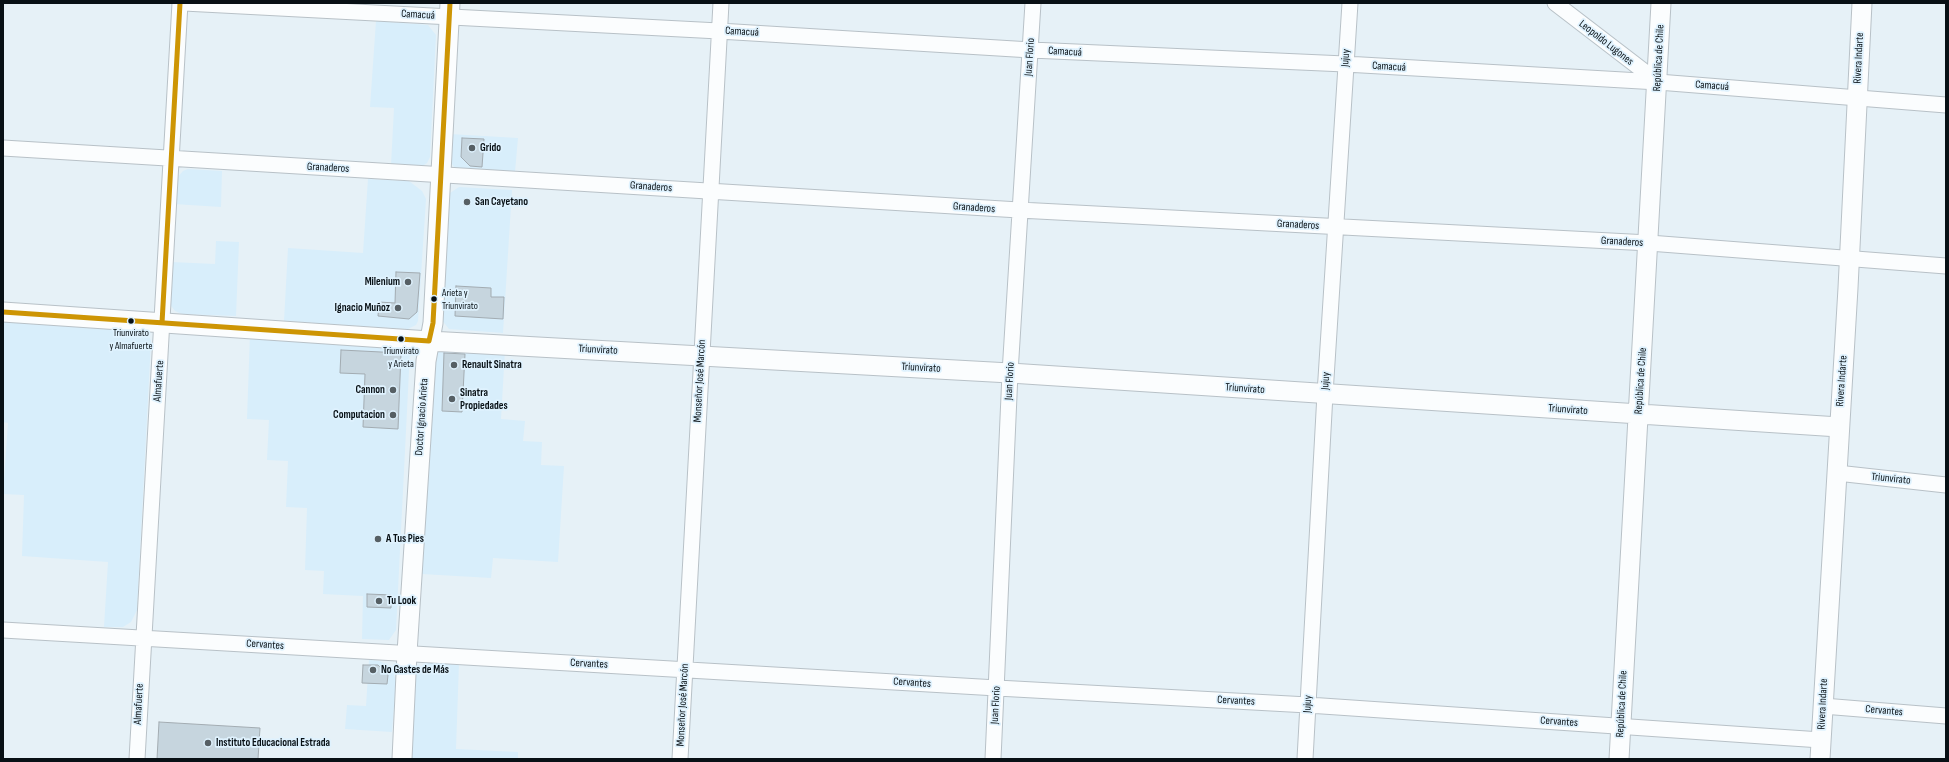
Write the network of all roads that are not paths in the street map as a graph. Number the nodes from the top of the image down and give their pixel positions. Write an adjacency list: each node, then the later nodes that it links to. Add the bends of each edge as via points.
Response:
1 (180, 3): 17 (street, Almafuerte)
2 (184, 3): 9 (street, Camacuá)
3 (721, 3): 10 (street, Monseñor José Marcón)
4 (1033, 3): 11 (street, Juan Florio)
5 (1350, 3): 12 (street, Jujuy)
6 (1555, 3): 13 (street, Leopoldo Lugones)
7 (1661, 3): 13 (street, República de Chile)
8 (1862, 3): 14 (street, Rivera Indarte)
9 (450, 10): 10 (street, Camacuá); 18 (street, Doctor Ignacio Arieta)
10 (719, 31): 11 (street, Camacuá); 19 (street, Monseñor José Marcón)
11 (1031, 50): 12 (street, Camacuá); 20 (street, Juan Florio)
12 (1345, 64): 13 (street, Camacuá); 21 (street, Jujuy)
13 (1658, 82): 14 (street, Camacuá); 22 (street, República de Chile)
14 (1857, 97): 15 (street, Camacuá); 23 (street, Rivera Indarte)
15 (1946, 105)
16 (3, 148): 17 (street, Granaderos)
17 (170, 159): 18 (street, Granaderos); 26 (street, Almafuerte)
18 (441, 174): 19 (street, Granaderos); 27 (street, Doctor Ignacio Arieta, via 433,323)
19 (711, 191): 20 (street, Granaderos); 28 (street, Monseñor José Marcón)
20 (1019, 210): 21 (street, Granaderos); 29 (street, Juan Florio)
21 (1336, 227): 22 (street, Granaderos); 30 (street, Jujuy)
22 (1649, 243): 23 (street, Granaderos); 31 (street, República de Chile)
23 (1849, 258): 24 (street, Granaderos); 32 (street, Rivera Indarte)
24 (1946, 266)
25 (3, 312): 26 (street, Triunvirato)
26 (162, 322): 27 (street, Triunvirato); 36 (street, Almafuerte)
27 (429, 341): 28 (street, Triunvirato); 37 (street, Doctor Ignacio Arieta)
28 (701, 356): 29 (street, Triunvirato); 38 (street, Monseñor José Marcón)
29 (1010, 373): 30 (street, Triunvirato); 39 (street, Juan Florio)
30 (1325, 394): 31 (street, Triunvirato); 40 (street, Jujuy)
31 (1638, 415): 32 (street, Triunvirato); 43 (street, República de Chile)
32 (1839, 427): 33 (street, Rivera Indarte)
33 (1837, 473): 34 (street, Triunvirato); 41 (street, Rivera Indarte)
34 (1946, 485)
35 (3, 630): 36 (street, Cervantes)
36 (143, 637): 37 (street, Cervantes); 45 (street, Almafuerte)
37 (407, 653): 38 (street, Cervantes); 46 (street, Doctor Ignacio Arieta)
38 (685, 669): 39 (street, Cervantes); 47 (street, Monseñor José Marcón)
39 (997, 688): 40 (street, Cervantes); 48 (street, Juan Florio)
40 (1308, 705): 43 (street, Cervantes); 49 (street, Jujuy)
41 (1823, 706): 42 (street, Cervantes); 44 (street, Rivera Indarte)
42 (1946, 716)
43 (1621, 726): 44 (street, Cervantes); 50 (street, República de Chile)
44 (1821, 740): 51 (street, Rivera Indarte)
45 (137, 759)
46 (402, 759)
47 (680, 759)
48 (993, 759)
49 (1305, 759)
50 (1619, 759)
51 (1820, 759)

